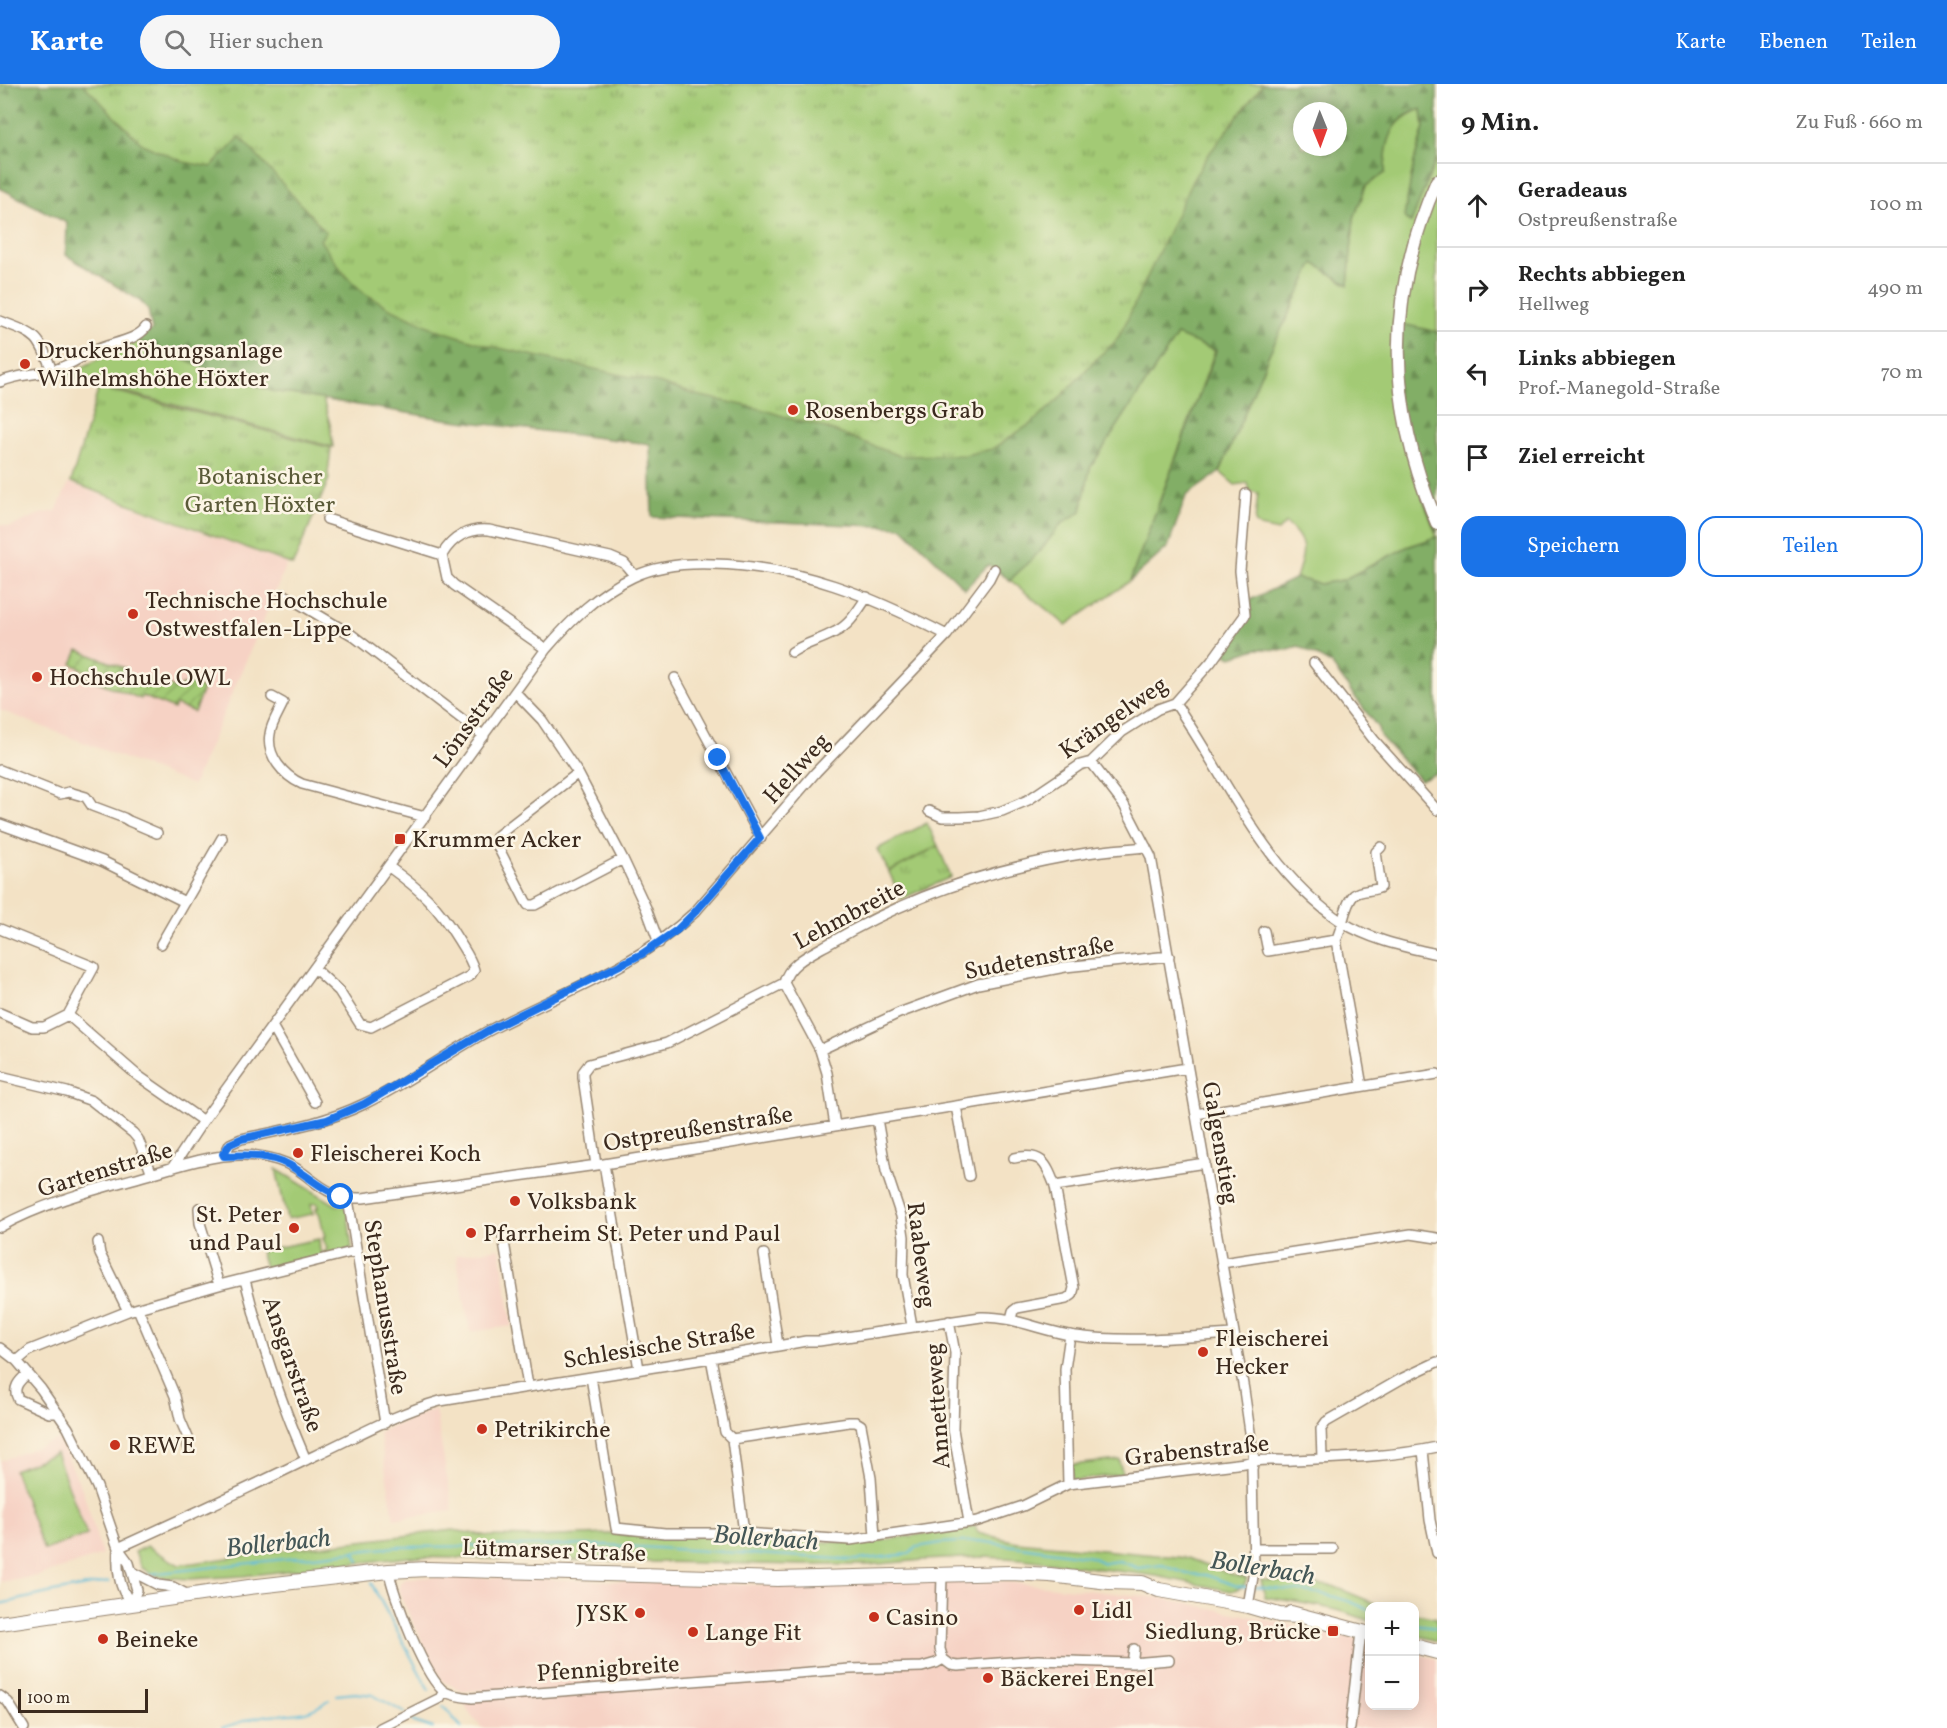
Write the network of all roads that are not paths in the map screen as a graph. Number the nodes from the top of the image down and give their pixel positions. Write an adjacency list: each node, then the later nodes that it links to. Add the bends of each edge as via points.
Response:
1 (1437, 181): 8 (street, via 1405,274 1398,341 1407,430)
2 (0, 321): 4 (street, via 39,340)
3 (146, 327): 4 (street, via 137,335)
4 (52, 370): 5 (street)
5 (0, 382)
6 (1246, 494): 21 (street, Krängelweg, via 1240,571 1245,615)
7 (327, 519): 9 (street)
8 (1437, 523)
9 (442, 555): 11 (street, via 457,537 478,529 489,530 610,557 624,563); 15 (street, via 447,578 454,585)
10 (994, 568): 14 (street, Hellweg)
11 (635, 576): 13 (street, Lönsstraße, via 689,563 739,564 803,575); 15 (street, Lönsstraße, via 582,610)
12 (283, 594): 22 (street, via 352,634)
13 (867, 597): 14 (street, Lönsstraße); 16 (street, via 838,632)
14 (947, 636): 32 (street, Hellweg, via 816,772)
15 (546, 650): 19 (street, Lönsstraße)
16 (792, 652)
17 (1314, 663): 26 (street, via 1374,740)
18 (675, 678): 32 (street)
19 (515, 692): 22 (street, Lönsstraße); 25 (street, via 547,726)
20 (272, 697): 28 (street, via 284,703 270,734 270,745 287,776 302,784)
21 (1175, 703): 23 (street, Krängelweg, via 1122,732); 38 (street, via 1252,828 1310,898)
22 (484, 736): 28 (street, Lönsstraße)
23 (1091, 762): 27 (street, Krängelweg, via 1002,811 960,818); 33 (street, Galgenstieg, via 1124,805)
24 (0, 770): 30 (street, via 60,794 69,792 86,797 92,806)
25 (578, 773): 35 (street); 35 (street, via 497,836 497,845 525,900 528,905 535,905)
26 (1437, 810)
27 (929, 812)
28 (425, 817): 36 (street, Lönsstraße)
29 (0, 824): 37 (street, via 102,861)
30 (157, 833)
31 (222, 838): 37 (street)
32 (760, 838): 42 (street, Hellweg, via 695,912)
33 (1146, 847): 45 (street, Galgenstieg); 47 (street, Lehmbreite, via 1055,859 914,899 814,953 791,968)
34 (1381, 847): 38 (street, via 1376,852 1381,887 1355,894 1349,901)
35 (623, 859): 42 (street)
36 (389, 867): 46 (street, Lönsstraße); 46 (street, via 417,887 446,920 472,961 474,970 470,976 371,1027 360,1024 339,991)
37 (185, 902): 43 (street)
38 (1344, 923): 41 (street); 44 (street, via 1381,939)
39 (0, 929): 49 (street, via 94,967)
40 (1264, 931): 41 (street, via 1268,951)
41 (1336, 940): 55 (street)
42 (659, 943): 62 (street, Hellweg, via 618,968 489,1030 364,1104 327,1120 241,1139 230,1144)
43 (161, 944)
44 (1437, 954)
45 (1169, 956): 51 (street, Sudetenstraße, via 1065,967 978,984 898,1013); 52 (street, Galgenstieg)
46 (314, 968): 50 (street, Lönsstraße)
47 (784, 983): 51 (street); 65 (street, Lehmbreite, via 667,1043 585,1067 583,1077)
48 (0, 1013): 49 (street, via 32,1027 44,1027)
49 (68, 1015): 60 (street, via 137,1075)
50 (272, 1026): 56 (street); 60 (street, Lönsstraße)
51 (820, 1050): 61 (street)
52 (1187, 1068): 57 (street, Ostpreußenstraße); 58 (street, Galgenstieg)
53 (1437, 1074): 55 (street)
54 (1, 1076): 67 (street, via 92,1101 138,1139)
55 (1362, 1086): 58 (street)
56 (315, 1102)
57 (956, 1106): 59 (street, Ostpreußenstraße); 68 (street)
58 (1196, 1114): 64 (street, Galgenstieg)
59 (877, 1119): 61 (street, Ostpreußenstraße); 84 (street, Raabeweg, via 886,1171 901,1216 903,1275)
60 (203, 1121): 66 (street, Lönsstraße)
61 (835, 1125): 65 (street, Ostpreußenstraße)
62 (224, 1156): 66 (street, Gartenstraße); 70 (street, via 279,1160 331,1193)
63 (1014, 1158): 69 (street, via 1034,1155 1051,1174)
64 (1205, 1163): 69 (street); 78 (street, Galgenstieg)
65 (600, 1165): 70 (street, Ostpreußenstraße); 92 (street)
66 (172, 1168): 67 (street, Gartenstraße)
67 (152, 1174): 72 (street, Gartenstraße, via 54,1204)
68 (969, 1176)
69 (1055, 1186): 82 (street, via 1074,1288 1072,1295 1017,1308)
70 (348, 1199): 76 (street, Stephanusstraße)
71 (199, 1208): 80 (street, via 200,1224)
72 (0, 1227)
73 (503, 1236): 95 (street)
74 (1437, 1238): 78 (street, via 1411,1234)
75 (98, 1242): 81 (street, via 100,1254)
76 (356, 1251): 79 (street); 97 (street, Stephanusstraße)
77 (764, 1254): 87 (street)
78 (1222, 1263): 85 (street, Galgenstieg)
79 (245, 1280): 80 (street); 103 (street, Ansgarstraße, via 289,1421)
80 (219, 1285): 81 (street)
81 (133, 1310): 90 (street, via 30,1350); 99 (street, via 175,1396 189,1440)
82 (1011, 1319): 83 (street, Schlesische Straße, via 999,1316); 86 (street, Schlesische Straße)
83 (949, 1321): 84 (street, Schlesische Straße); 106 (street, Annetteweg, via 955,1353 953,1429)
84 (912, 1326): 87 (street, Schlesische Straße)
85 (1234, 1334): 86 (street, Schlesische Straße, via 1129,1340); 104 (street, Galgenstieg)
86 (1070, 1335): 105 (street, via 1065,1369)
87 (778, 1345): 89 (street, Schlesische Straße)
88 (0, 1348): 90 (street)
89 (711, 1358): 92 (street, Schlesische Straße); 98 (street, via 725,1432)
90 (17, 1361): 93 (street)
91 (1437, 1362): 102 (street, via 1326,1422 1322,1429)
92 (639, 1369): 94 (street, Schlesische Straße)
93 (27, 1374): 96 (street); 96 (street, via 16,1386 18,1399)
94 (591, 1377): 95 (street, Schlesische Straße); 107 (street, Grabenstraße, via 616,1528 665,1533)
95 (528, 1386): 97 (street, Schlesische Straße, via 440,1401)
96 (58, 1413): 109 (street, via 93,1478)
97 (385, 1422): 103 (street, Schlesische Straße)
98 (732, 1439): 107 (street); 108 (street, via 856,1422 861,1425)
99 (187, 1446)
100 (1437, 1447): 101 (street, Grabenstraße)
101 (1423, 1450): 102 (street, Grabenstraße); 112 (street)
102 (1322, 1458): 104 (street, Grabenstraße)
103 (306, 1460): 109 (street, Schlesische Straße)
104 (1254, 1460): 105 (street, Grabenstraße); 110 (street, Galgenstieg)
105 (1068, 1484): 106 (street, Grabenstraße, via 1023,1506)
106 (969, 1522): 108 (street, Grabenstraße)
107 (744, 1533): 108 (street, Grabenstraße, via 850,1540)
108 (875, 1537)
109 (118, 1548): 114 (street); 118 (street, via 123,1593)
110 (1254, 1549): 111 (street); 117 (street, Galgenstieg)
111 (1334, 1549)
112 (1437, 1553)
113 (390, 1571): 115 (main road, Lütmarser Straße, via 470,1569 777,1579); 116 (main road, Lütmarser Straße); 127 (street, via 404,1619 434,1680)
114 (133, 1572): 116 (street); 118 (street, via 137,1590)
115 (942, 1575): 117 (main road, Lütmarser Straße, via 1050,1575 1109,1582 1135,1590); 124 (street)
116 (188, 1595): 118 (main road, Lütmarser Straße)
117 (1249, 1601): 120 (main road, Lütmarser Straße)
118 (131, 1603): 119 (main road, Lütmarser Straße)
119 (0, 1623)
120 (1365, 1633): 131 (street, Lütmarser Straße)
121 (1419, 1647): 123 (main road)
122 (1134, 1649): 126 (street)
123 (1437, 1652)
124 (943, 1659): 126 (street, Pfennigbreite, via 958,1666 1049,1660); 127 (street, Pfennigbreite, via 922,1667 472,1698)
125 (1169, 1660): 126 (street, Pfennigbreite)
126 (1132, 1663)
127 (444, 1691): 130 (street, via 440,1698)
128 (0, 1696): 129 (street)
129 (24, 1728)
130 (380, 1728)
131 (1350, 1728)

